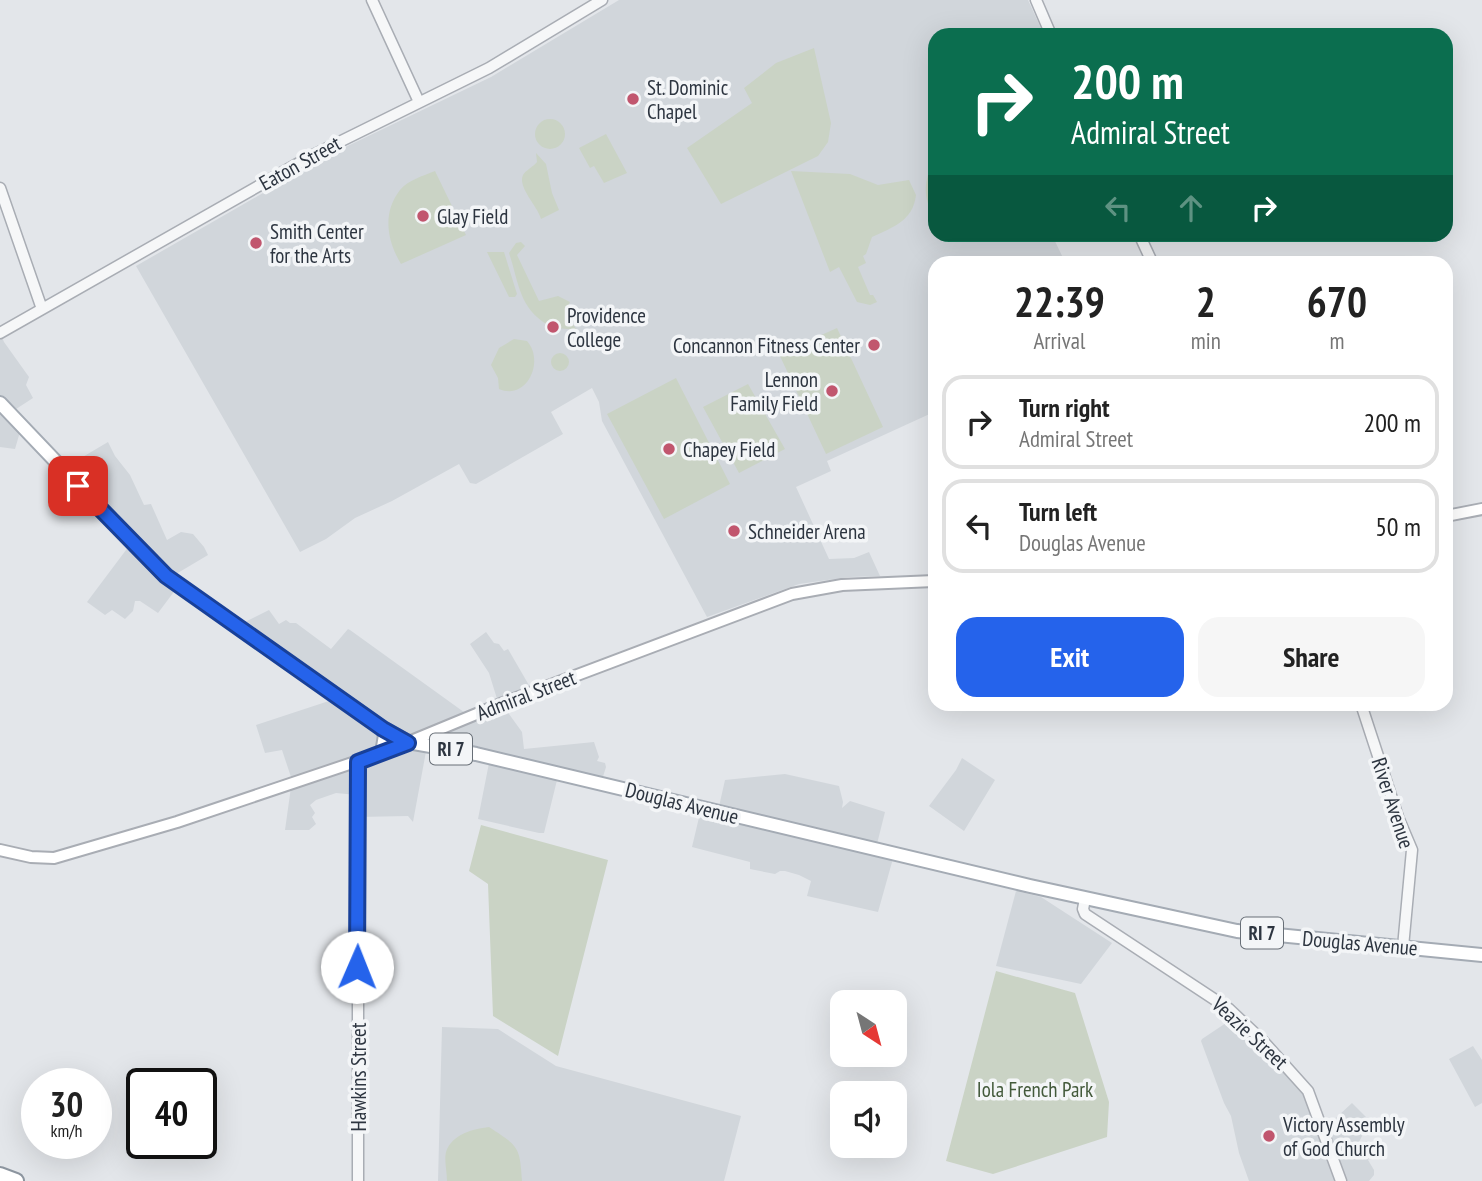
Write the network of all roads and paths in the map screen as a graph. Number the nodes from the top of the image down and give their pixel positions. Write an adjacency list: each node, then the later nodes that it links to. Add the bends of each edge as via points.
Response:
1 (372, 0): 5 (street)
2 (602, 0): 5 (street, Eaton Street, via 489,68)
3 (1036, 0): 4 (street)
4 (1048, 28)
5 (419, 102): 7 (street, Eaton Street, via 313,155)
6 (0, 188): 7 (street)
7 (42, 309): 8 (street, Eaton Street)
8 (0, 333)
9 (0, 403): 14 (main road, Douglas Avenue / RI 7, via 162,573)
10 (1482, 509): 11 (main road)
11 (1453, 515)
12 (928, 581): 15 (main road, Admiral Street, via 842,585 783,597)
13 (1363, 711): 20 (street, River Avenue, via 1412,849)
14 (381, 727): 15 (main road, Douglas Avenue / RI 7); 16 (main road, via 385,735)
15 (408, 743): 16 (main road, Admiral Street); 19 (main road, Douglas Avenue / RI 7, via 476,754)
16 (382, 753): 17 (main road, Admiral Street)
17 (358, 762): 18 (main road, Admiral Street, via 76,853 43,859); 24 (street, Hawkins Street)
18 (0, 850)
19 (1085, 899): 20 (main road, Douglas Avenue / RI 7, via 1237,931); 25 (street, Veazie Street, via 1085,915 1229,1009 1293,1073 1308,1091)
20 (1403, 947): 21 (main road, Douglas Avenue / RI 7)
21 (1482, 955)
22 (0, 1175): 23 (highway)
23 (16, 1181)
24 (358, 1181)
25 (1342, 1181)

